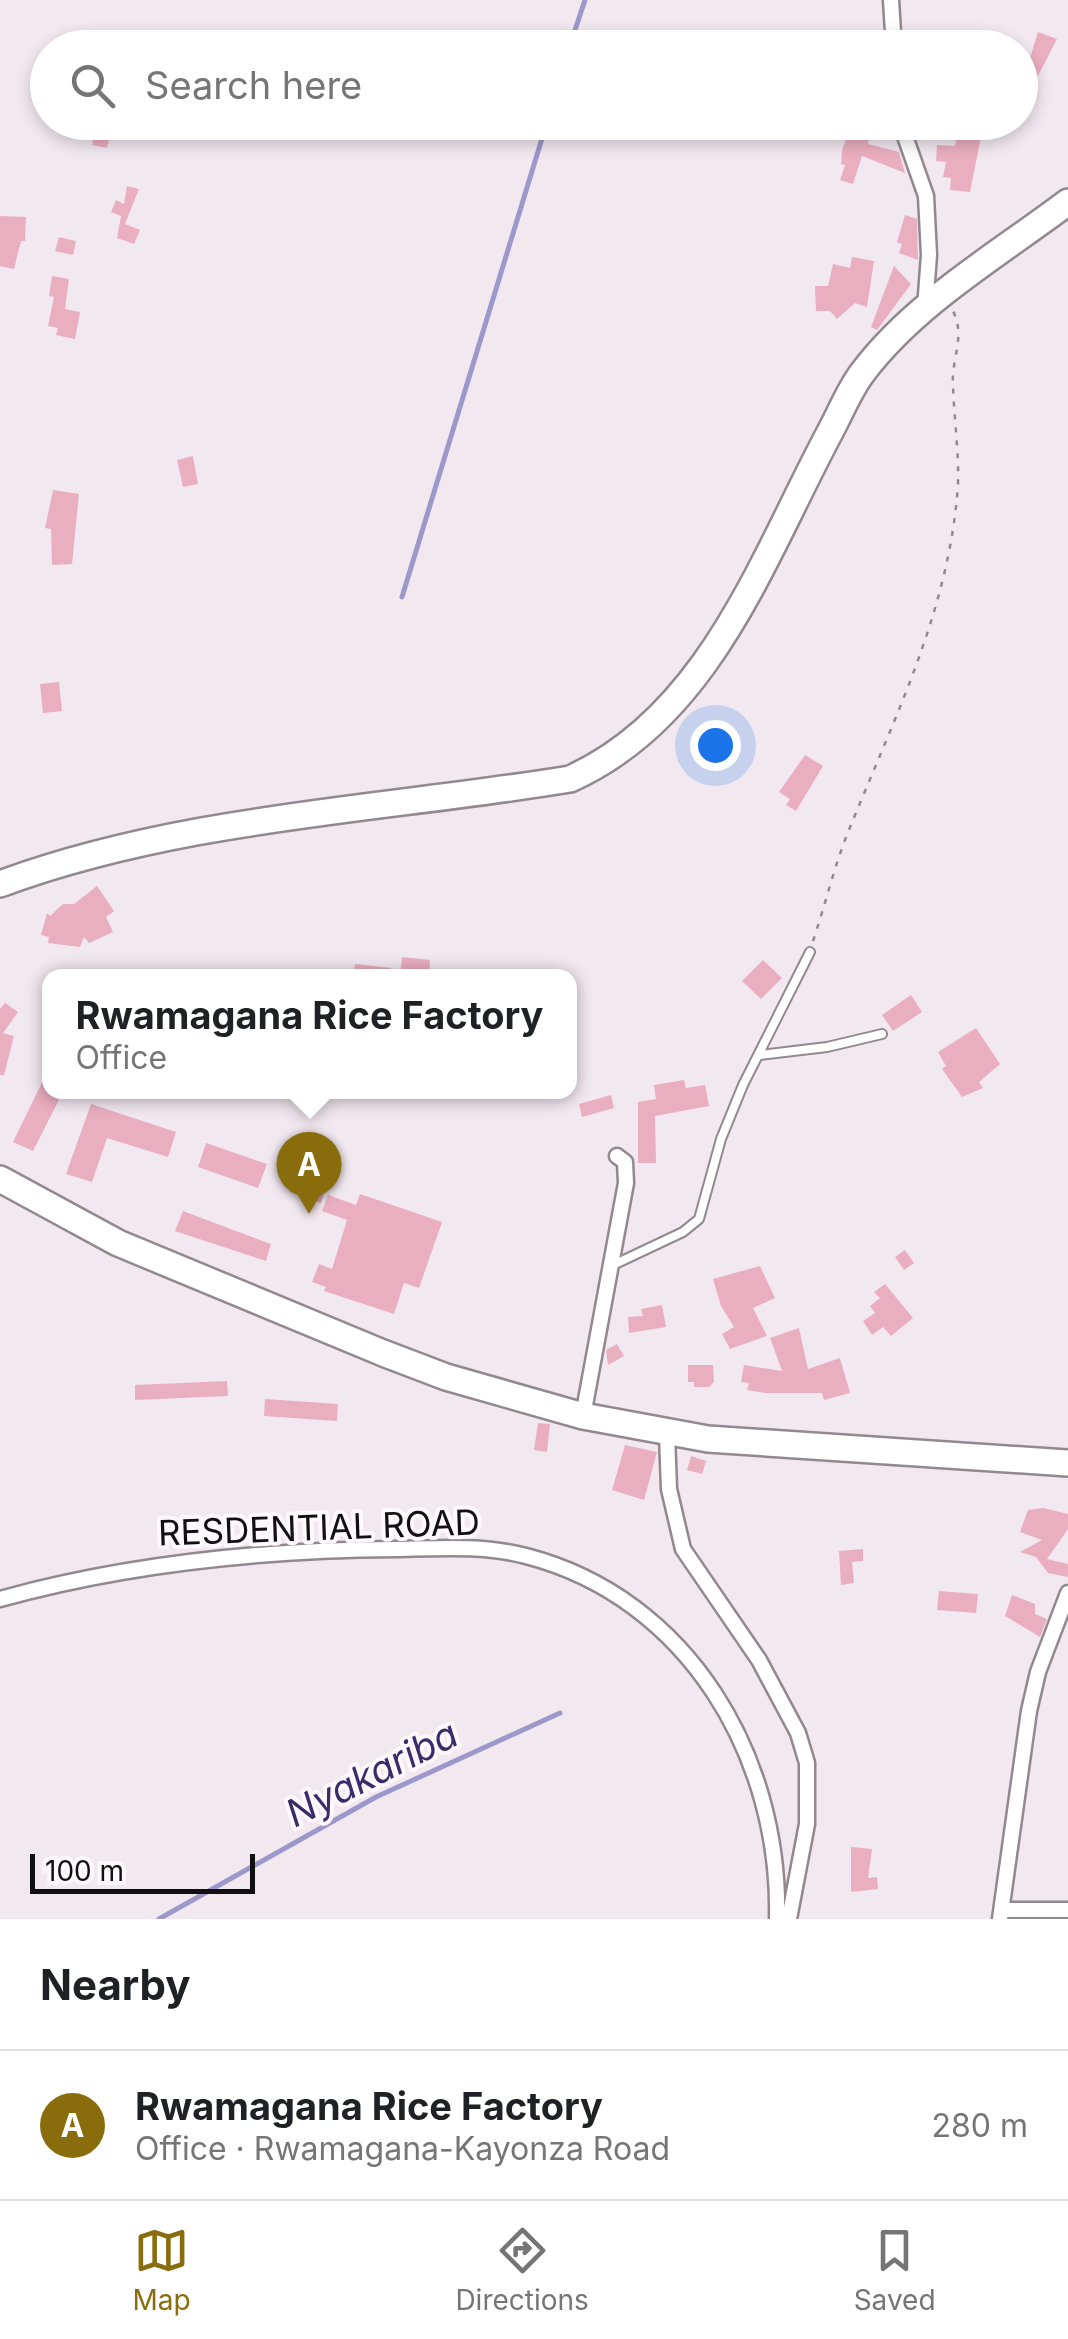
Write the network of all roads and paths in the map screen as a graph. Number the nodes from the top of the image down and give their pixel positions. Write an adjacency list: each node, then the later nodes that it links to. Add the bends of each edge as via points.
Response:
1 (891, 0): 2 (street)
2 (893, 30)
3 (906, 140): 5 (street, via 926,196)
4 (1068, 202): 5 (highway)
5 (934, 302): 6 (highway, via 862,373 718,650 600,766 553,782 200,834); 7 (path, via 960,333 952,383 957,489 943,573 917,673 850,826)
6 (0, 884)
7 (810, 952): 9 (lane)
8 (882, 1034): 9 (lane)
9 (760, 1055): 12 (lane, via 721,1139 698,1219)
10 (616, 1156): 12 (street, via 628,1171)
11 (0, 1179): 13 (highway, via 118,1242 382,1353)
12 (611, 1266): 13 (street)
13 (583, 1416): 14 (highway)
14 (667, 1434): 15 (highway); 21 (street, via 669,1489 683,1549 766,1672 808,1763 807,1824)
15 (1068, 1463)
16 (1068, 1594): 19 (street, via 1029,1711)
17 (0, 1599): 20 (street, RESDENTIAL ROAD, via 140,1566 303,1552 463,1548 550,1564 654,1620 717,1693 747,1748 769,1812)
18 (1068, 1910): 19 (street)
19 (1001, 1914)
20 (777, 1919)
21 (789, 1919)

